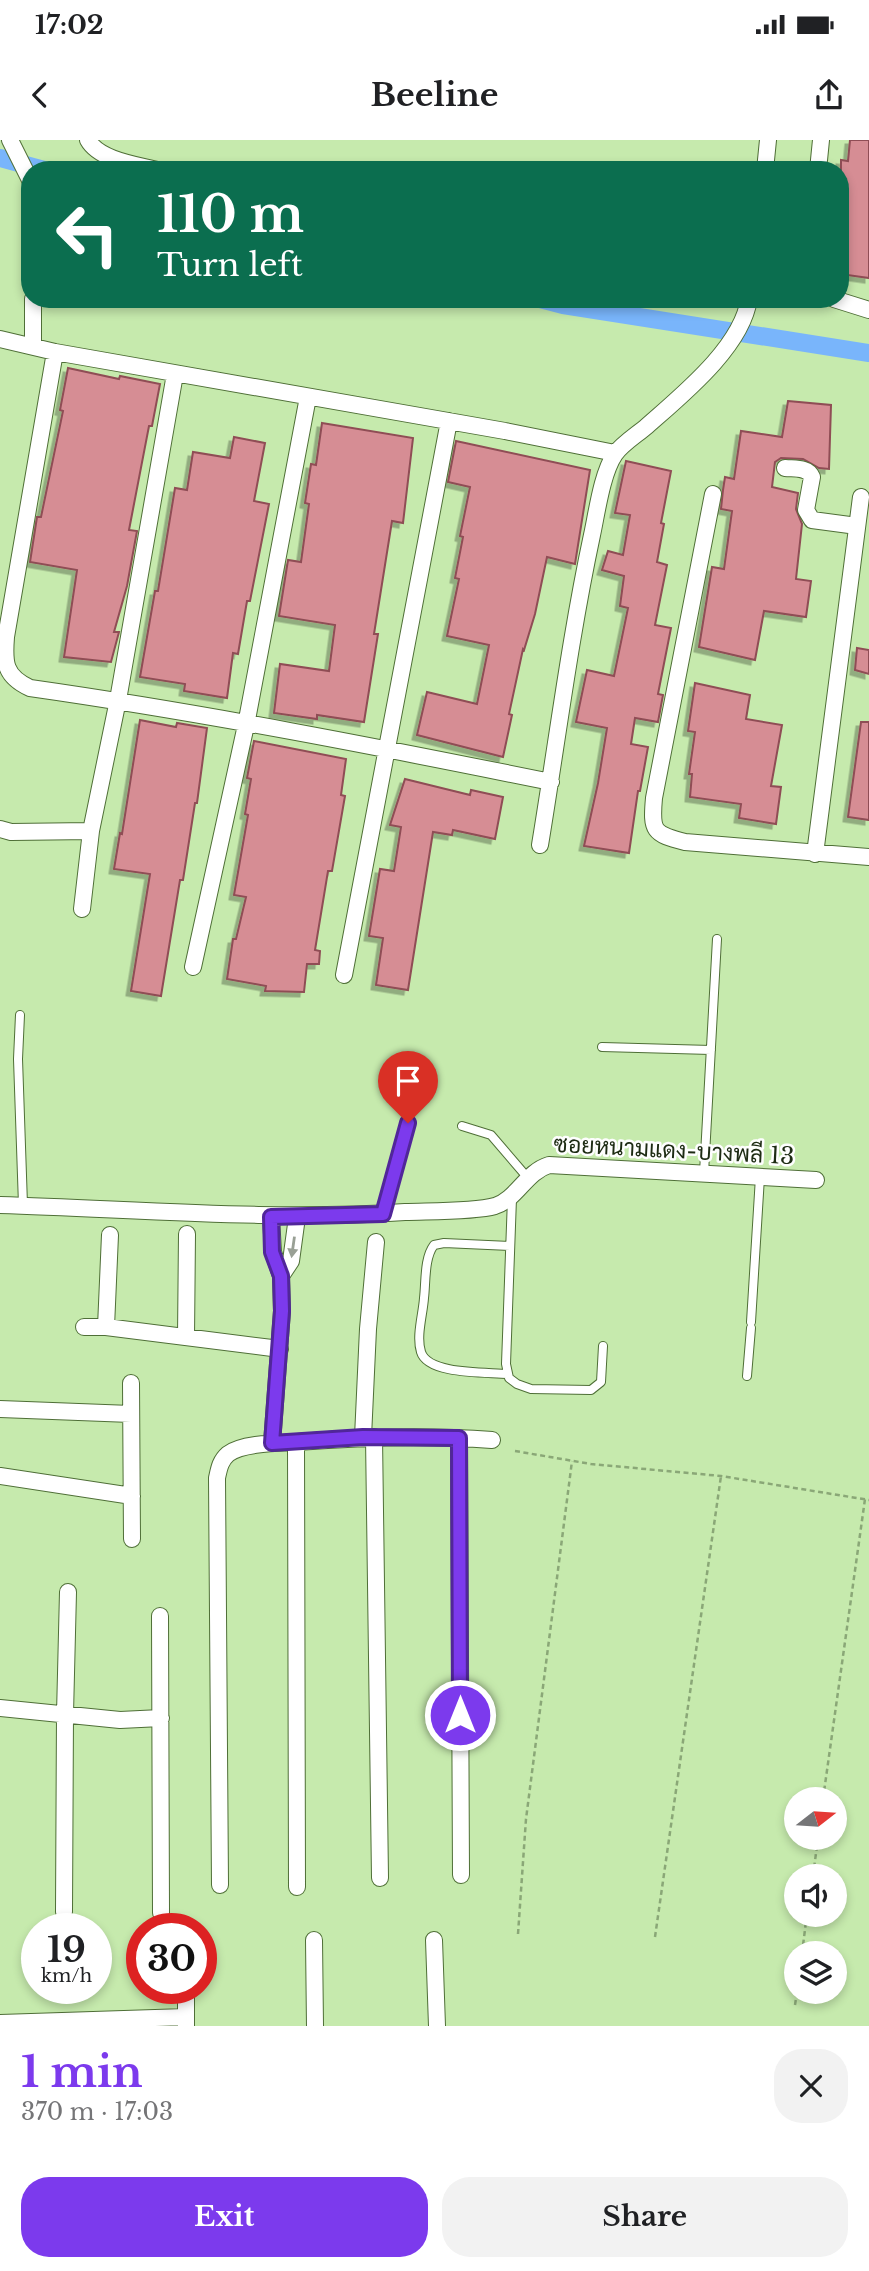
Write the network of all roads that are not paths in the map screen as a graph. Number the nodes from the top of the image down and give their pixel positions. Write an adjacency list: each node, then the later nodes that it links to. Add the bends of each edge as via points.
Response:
1 (88, 140): 5 (street, via 109,156)
2 (768, 140): 6 (street)
3 (821, 140): 7 (street)
4 (10, 141): 8 (street)
5 (126, 161)
6 (766, 161)
7 (819, 161)
8 (21, 162)
9 (849, 304): 12 (street)
10 (33, 308): 14 (street)
11 (746, 308): 19 (street, via 723,351)
12 (869, 310)
13 (0, 338): 14 (street)
14 (33, 346): 15 (street)
15 (55, 352): 16 (street); 24 (street, via 4,660 19,683 30,688)
16 (175, 374): 17 (street); 24 (street)
17 (307, 397): 18 (street); 25 (street)
18 (449, 421): 19 (street); 26 (street)
19 (615, 453): 27 (street, via 577,603)
20 (785, 468): 23 (street, via 810,473 806,510 811,520)
21 (713, 494): 31 (street, via 654,798 655,829 685,842)
22 (860, 497): 23 (street)
23 (857, 526): 31 (street)
24 (118, 700): 25 (street); 29 (street)
25 (246, 724): 26 (street); 35 (street)
26 (387, 749): 27 (street); 36 (street)
27 (551, 782): 30 (street)
28 (0, 829): 29 (street)
29 (91, 831): 33 (street)
30 (540, 845)
31 (815, 853): 32 (street)
32 (869, 857)
33 (82, 909)
34 (718, 939): 39 (lane)
35 (194, 967)
36 (344, 975)
37 (20, 1015): 48 (lane)
38 (602, 1047): 39 (lane)
39 (711, 1050): 42 (lane)
40 (408, 1123): 49 (lane)
41 (462, 1126): 43 (lane, via 491,1135)
42 (704, 1173): 43 (street, ซอยหนามแดง-บางพลี 13, via 549,1165); 44 (street, ซอยหนามแดง-บางพลี 13)
43 (527, 1177): 46 (street, ซอยหนามแดง-บางพลี 13)
44 (760, 1177): 45 (street, ซอยหนามแดง-บางพลี 13); 63 (lane)
45 (816, 1180)
46 (512, 1195): 49 (street, ซอยหนามแดง-บางพลี 13, via 495,1206); 55 (lane)
47 (0, 1205): 48 (street, ซอยหนามแดง-บางพลี 13)
48 (23, 1205): 50 (street, ซอยหนามแดง-บางพลี 13)
49 (383, 1214): 51 (street, ซอยหนามแดง-บางพลี 13)
50 (271, 1217): 51 (street, ซอยหนามแดง-บางพลี 13); 56 (street, via 272,1252)
51 (297, 1217): 56 (street, one-way to 56, via 291,1261)
52 (187, 1234): 59 (street)
53 (110, 1235): 58 (street)
54 (376, 1242): 67 (street, via 368,1329)
55 (510, 1247): 62 (lane); 62 (lane, via 434,1245 428,1258 420,1338 426,1359 442,1368)
56 (281, 1276): 61 (street)
57 (84, 1327): 58 (street)
58 (106, 1327): 59 (street)
59 (186, 1337): 61 (street)
60 (603, 1346): 62 (lane, via 601,1382 591,1390 531,1389)
61 (280, 1349): 71 (street)
62 (507, 1374)
63 (747, 1376)
64 (131, 1384): 66 (street)
65 (0, 1409): 66 (street)
66 (131, 1413): 73 (street)
67 (369, 1437): 68 (street); 70 (street); 81 (street)
68 (459, 1438): 69 (street); 80 (street)
69 (492, 1440)
70 (296, 1442): 71 (street); 83 (street)
71 (272, 1443): 82 (street, via 229,1454 217,1478)
72 (0, 1476): 73 (street)
73 (132, 1496): 74 (street)
74 (132, 1539)
75 (68, 1592): 78 (street)
76 (160, 1616): 79 (street)
77 (0, 1708): 78 (street)
78 (65, 1714): 79 (street, via 120,1720); 84 (street)
79 (161, 1718): 85 (street)
80 (461, 1875)
81 (380, 1878)
82 (220, 1885)
83 (297, 1887)
84 (64, 1912)
85 (162, 1913)
86 (314, 1940): 91 (street)
87 (434, 1940): 92 (street)
88 (186, 2004): 89 (street)
89 (186, 2022): 90 (street)
90 (0, 2023)
91 (316, 2026)
92 (437, 2026)

